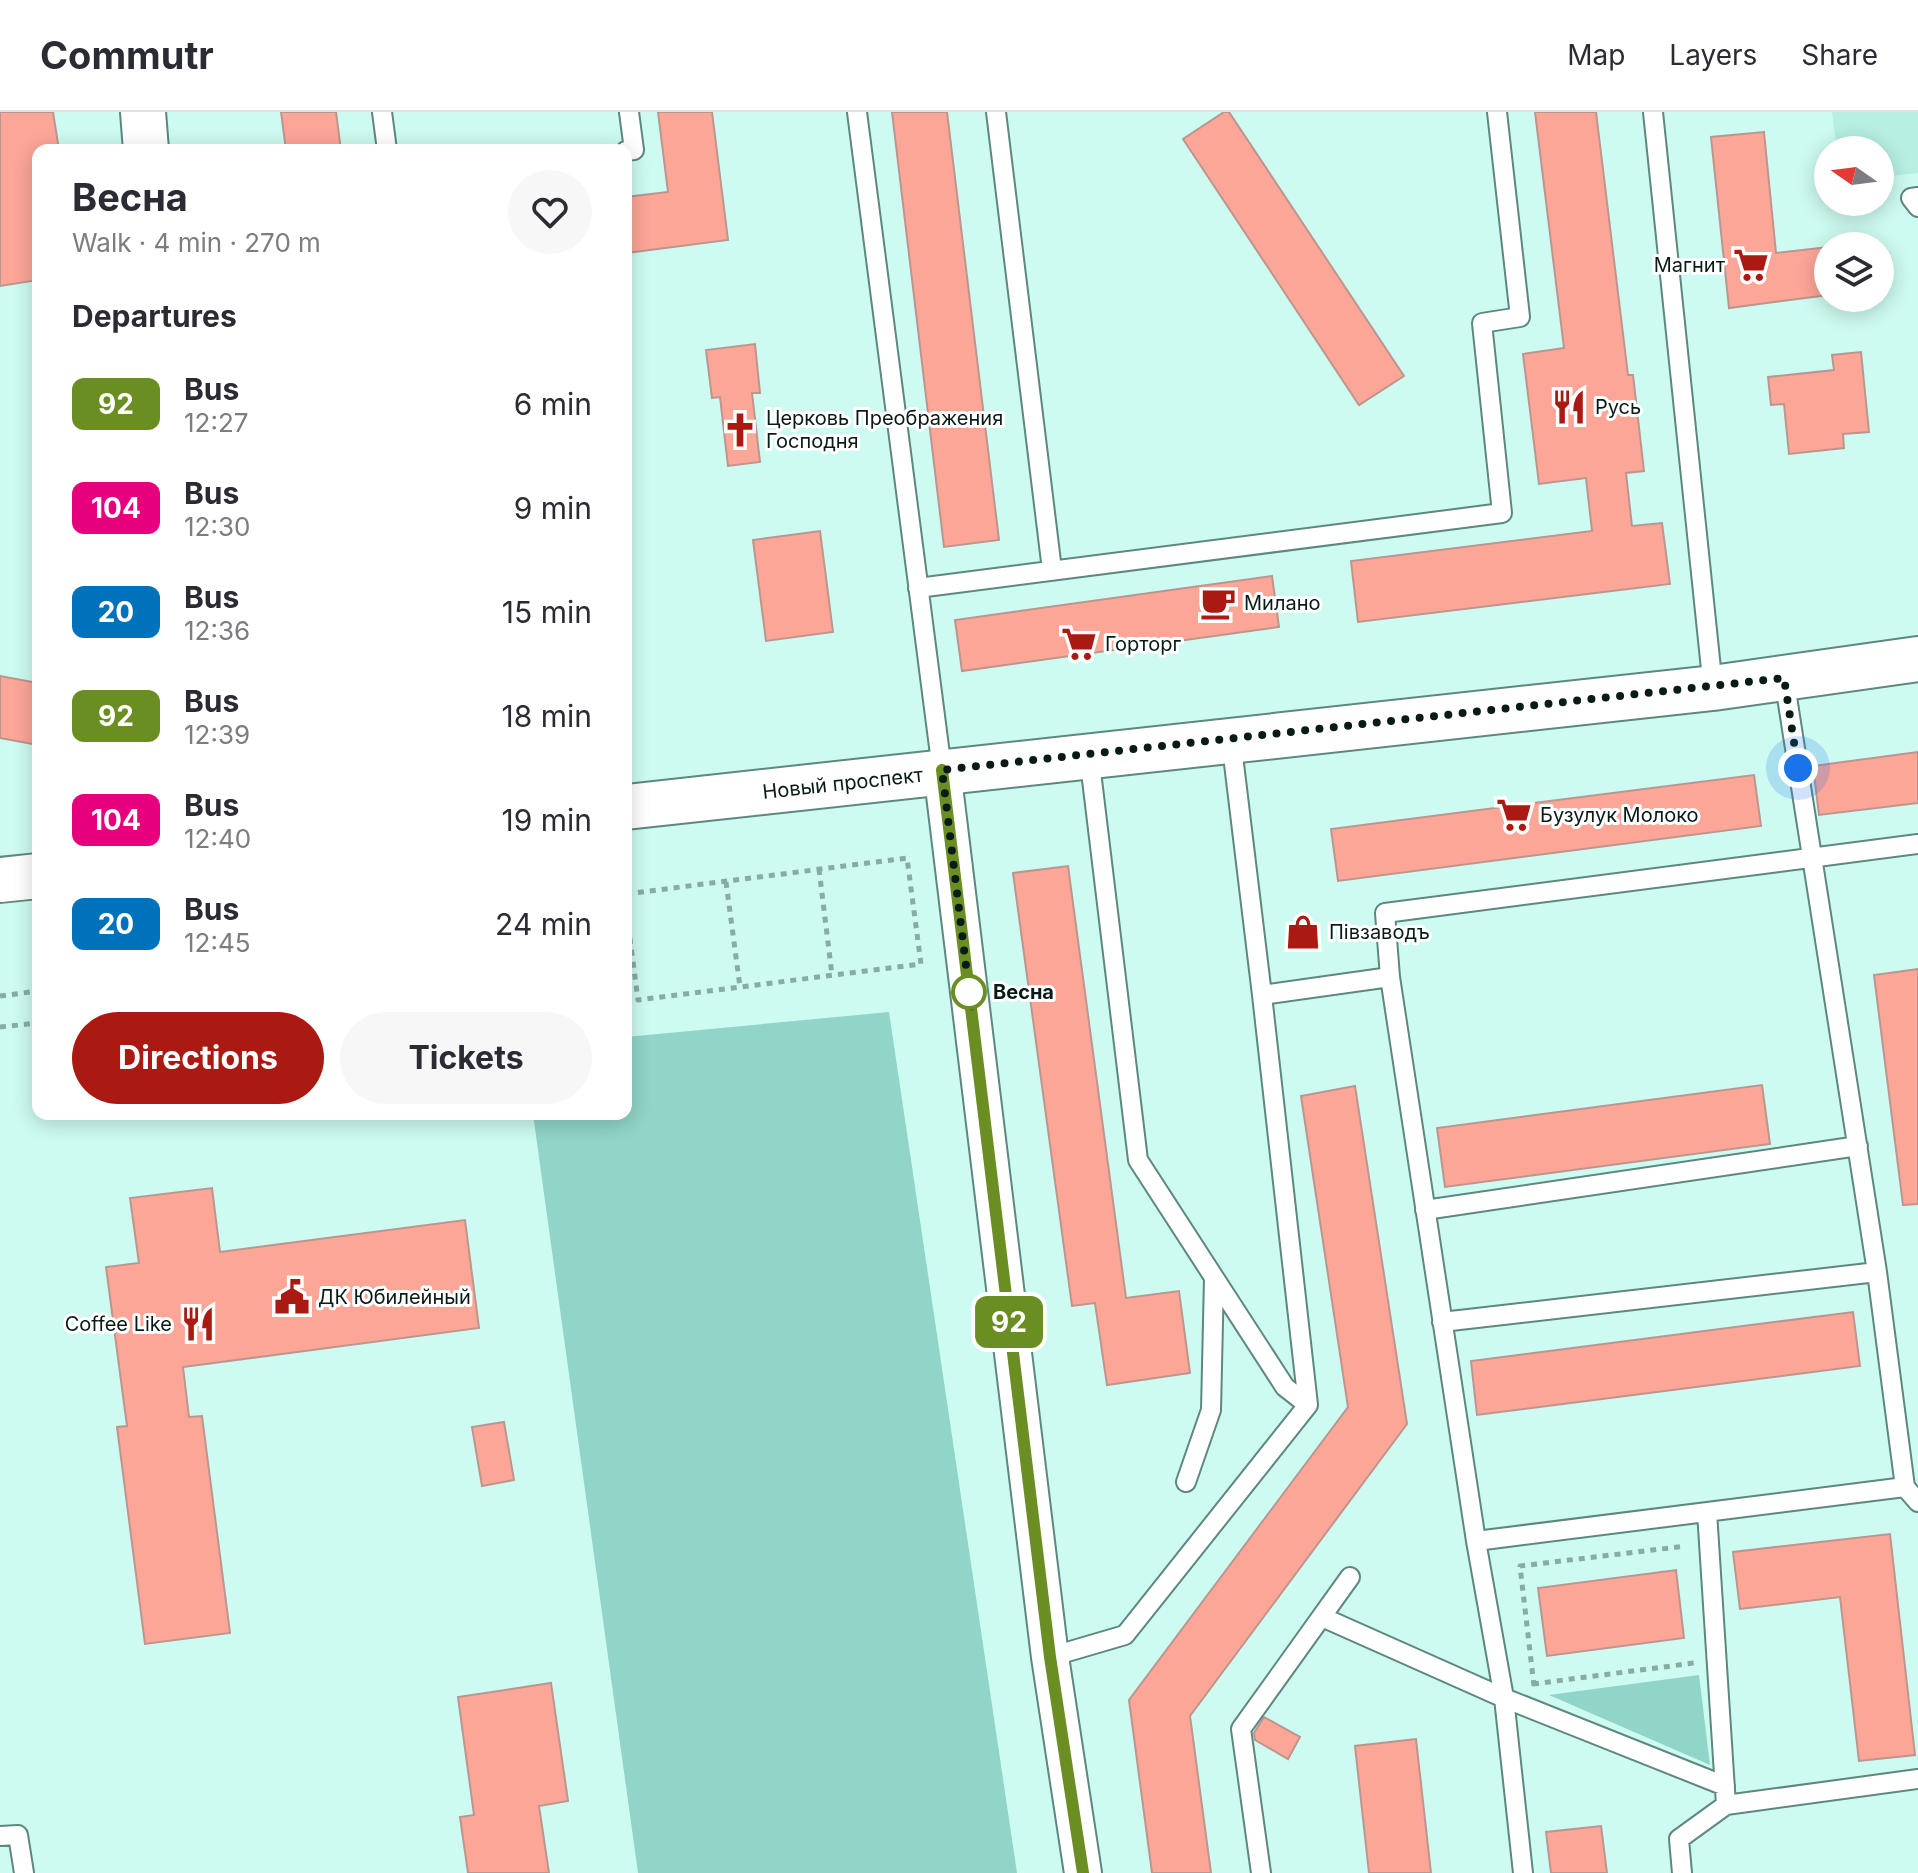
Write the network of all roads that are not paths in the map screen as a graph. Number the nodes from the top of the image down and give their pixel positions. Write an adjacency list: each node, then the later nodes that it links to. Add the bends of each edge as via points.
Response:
1 (143, 112): 8 (street)
2 (382, 112): 9 (lane)
3 (629, 112): 10 (lane)
4 (857, 112): 14 (lane)
5 (996, 112): 13 (lane)
6 (1497, 112): 13 (lane, via 1520,317 1482,323 1502,513)
7 (1653, 112): 17 (lane)
8 (146, 144)
9 (386, 144)
10 (632, 150)
11 (1918, 197): 12 (lane, via 1911,198)
12 (1918, 207)
13 (1052, 570): 14 (lane)
14 (918, 588): 20 (lane)
15 (1918, 659): 16 (street, Новый проспект)
16 (1784, 678): 17 (street, Новый проспект); 23 (lane)
17 (1713, 688): 18 (street, Новый проспект)
18 (1231, 739): 19 (street, Новый проспект); 27 (lane)
19 (1089, 754): 20 (street, Новый проспект); 31 (lane, via 1138,1160)
20 (942, 770): 21 (street, Новый проспект); 41 (street)
21 (632, 806)
22 (1918, 844): 23 (lane)
23 (1812, 857): 26 (lane, via 1385,913); 28 (lane)
24 (32, 877): 25 (street)
25 (0, 880)
26 (1390, 977): 27 (lane); 29 (lane)
27 (1262, 995): 33 (lane)
28 (1858, 1146): 29 (lane); 30 (lane)
29 (1425, 1210): 32 (lane)
30 (1877, 1272): 32 (lane); 35 (lane)
31 (1214, 1278): 33 (lane, via 1285,1387); 34 (lane, via 1211,1410)
32 (1442, 1322): 38 (lane)
33 (1308, 1405): 41 (lane, via 1125,1635)
34 (1186, 1482)
35 (1905, 1487): 36 (lane); 37 (lane)
36 (1918, 1502)
37 (1707, 1512): 38 (lane); 44 (lane)
38 (1476, 1541): 42 (lane)
39 (1350, 1577): 40 (lane)
40 (1322, 1617): 42 (lane); 48 (lane, via 1241,1729)
41 (1050, 1657): 47 (street)
42 (1504, 1698): 44 (lane); 49 (lane)
43 (1918, 1779): 44 (lane)
44 (1726, 1796): 50 (lane, via 1679,1839)
45 (0, 1836): 46 (lane, via 18,1835)
46 (24, 1873)
47 (1083, 1873)
48 (1261, 1873)
49 (1523, 1873)
50 (1682, 1873)

